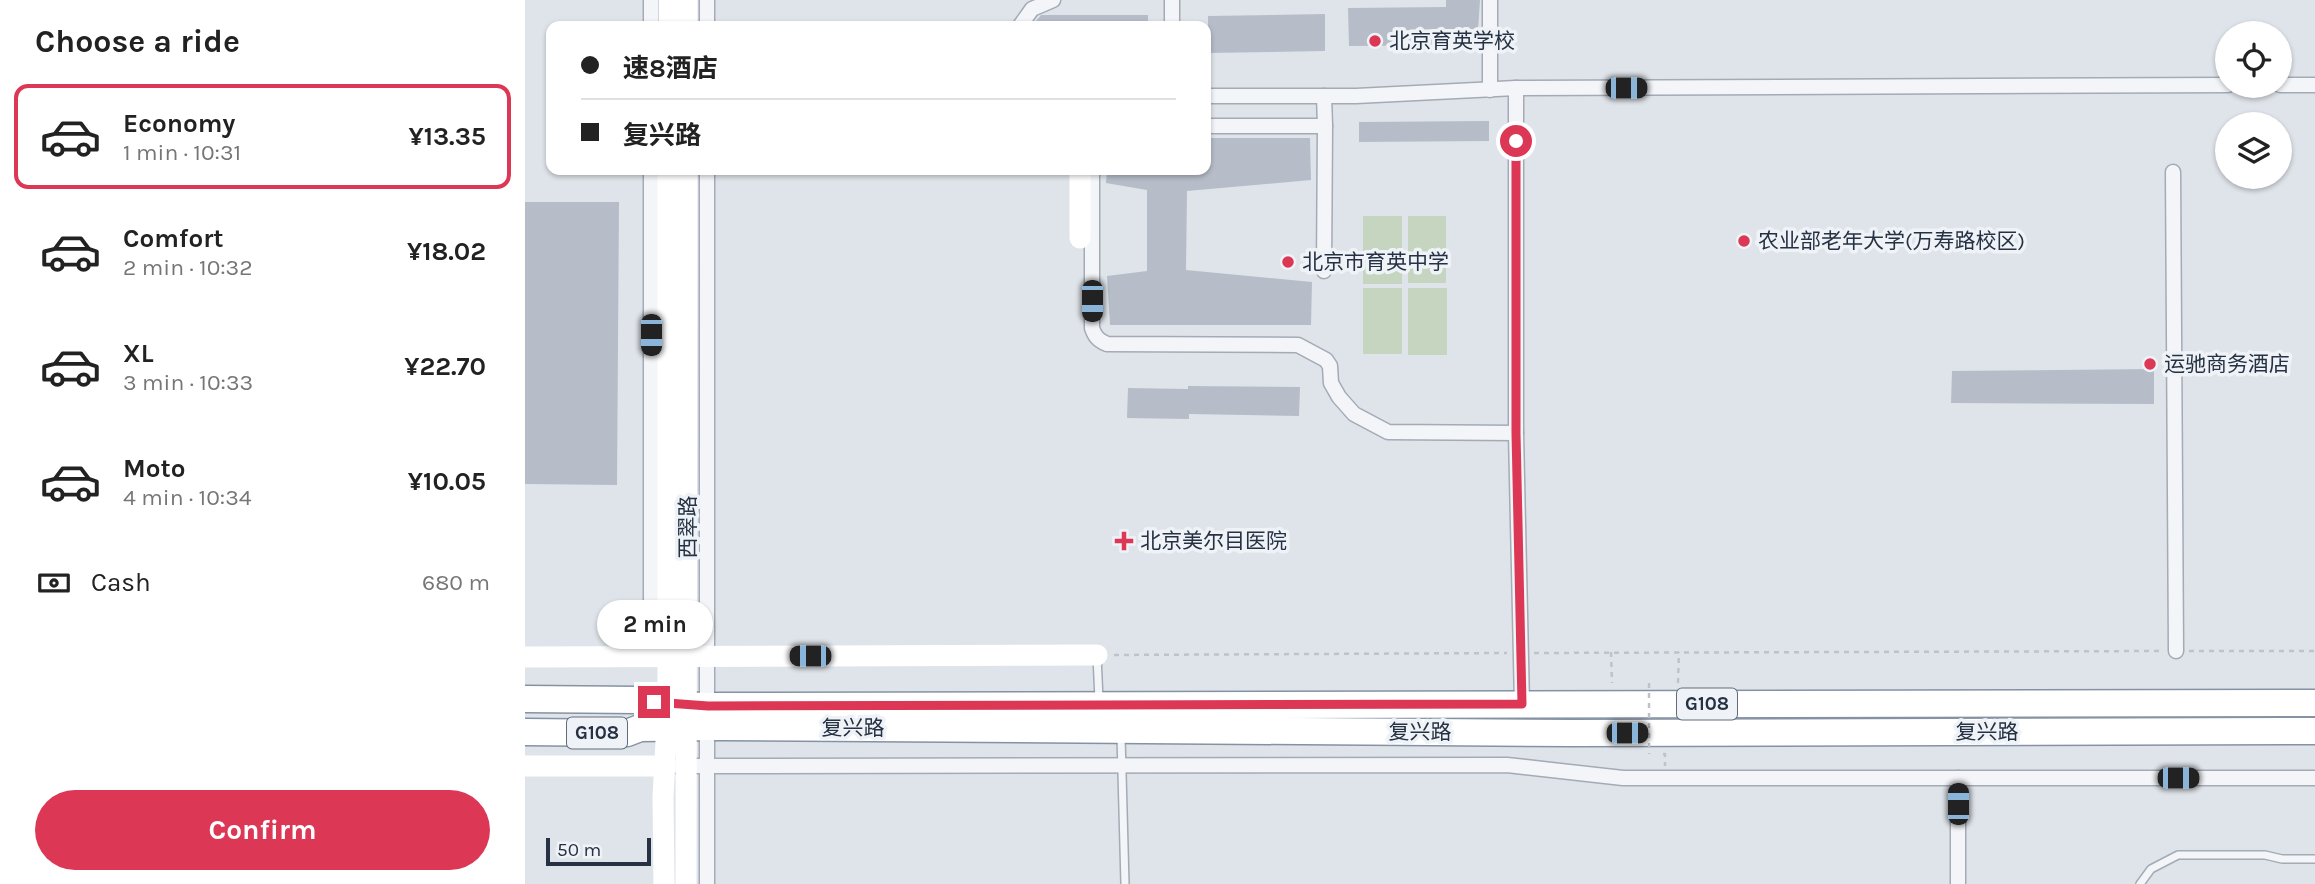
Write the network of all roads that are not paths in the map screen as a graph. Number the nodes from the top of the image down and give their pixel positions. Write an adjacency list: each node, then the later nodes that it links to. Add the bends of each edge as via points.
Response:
1 (651, 0): 8 (street)
2 (669, 0): 9 (main road)
3 (687, 0): 10 (main road)
4 (707, 0): 11 (street)
5 (1053, 0): 12 (street, via 1032,9)
6 (1172, 0): 13 (street)
7 (1490, 0): 18 (street)
8 (651, 21)
9 (669, 21)
10 (687, 21)
11 (707, 21)
12 (1024, 21)
13 (1172, 21)
14 (2215, 85): 17 (street)
15 (2292, 85): 16 (street)
16 (2315, 85)
17 (1516, 88): 18 (street); 32 (street)
18 (1490, 90): 20 (street)
19 (1211, 96): 20 (street)
20 (1324, 96): 22 (street)
21 (1211, 126): 22 (street)
22 (1325, 126): 31 (street)
23 (2173, 172): 33 (street)
24 (651, 175): 34 (street, via 651,625)
25 (668, 175): 34 (main road, 西翠路)
26 (687, 175): 34 (main road, 西翠路)
27 (707, 175): 34 (street)
28 (1080, 175): 30 (main road)
29 (1091, 175): 32 (street, via 1092,328 1102,342 1298,345 1326,360 1331,383 1354,414 1388,432)
30 (1080, 238)
31 (1324, 271)
32 (1516, 433): 39 (street)
33 (2176, 651)
34 (683, 654): 35 (main road); 36 (main road); 40 (main road, 西翠路)
35 (1097, 655): 41 (lane)
36 (525, 657)
37 (525, 699): 40 (highway, 复兴路 / G108, via 639,700)
38 (2315, 703): 39 (highway, 复兴路 / G108)
39 (1522, 704): 41 (highway, 复兴路 / G108)
40 (687, 717): 41 (highway, 复兴路 / G108); 43 (highway, 复兴路 / G108, via 627,733); 45 (main road, 西翠路); 47 (street)
41 (1110, 717): 42 (highway, 复兴路 / G108, via 1559,733); 46 (lane)
42 (2315, 731)
43 (525, 732)
44 (525, 766): 45 (main road, 复兴路)
45 (676, 766): 47 (street, 复兴路); 51 (main road, 西翠路); 52 (main road, 西翠路)
46 (1122, 766): 47 (street, 复兴路); 48 (street, 复兴路, via 1507,765 1623,778); 54 (lane)
47 (708, 767): 53 (street)
48 (1958, 778): 49 (street, 复兴路); 55 (street)
49 (2315, 778)
50 (2315, 859): 56 (lane, via 2178,855 2151,869)
51 (664, 884)
52 (686, 884)
53 (707, 884)
54 (1125, 884)
55 (1958, 884)
56 (2140, 884)

